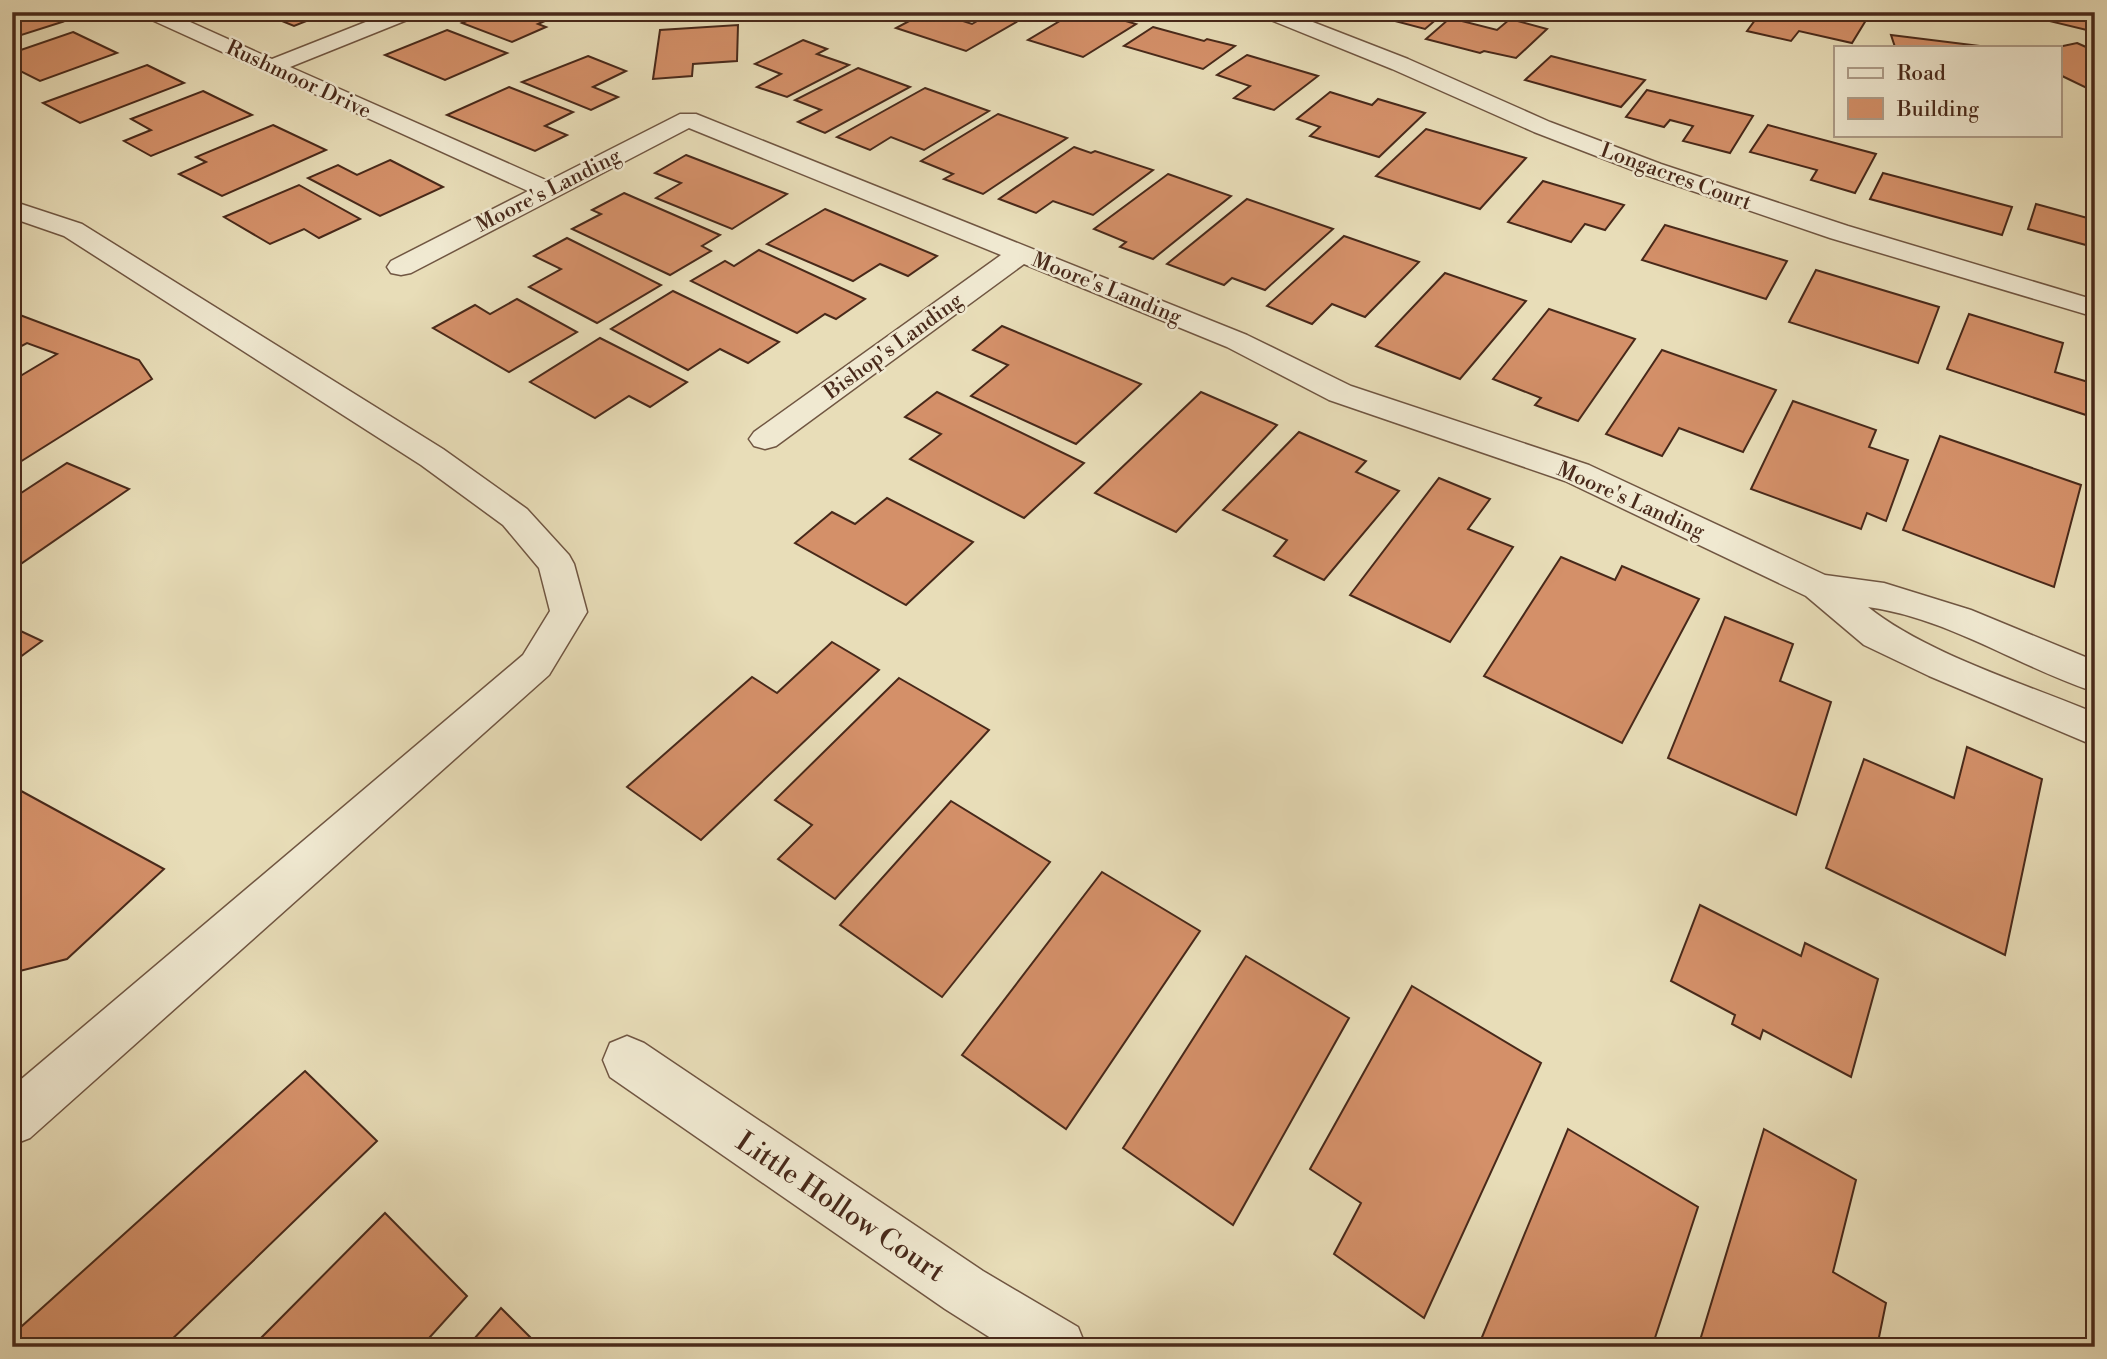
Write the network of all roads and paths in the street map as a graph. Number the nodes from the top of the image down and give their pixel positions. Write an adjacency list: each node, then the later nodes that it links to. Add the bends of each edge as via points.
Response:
1 (150, 12): 4 (street, Rushmoor Drive)
2 (410, 12): 4 (street)
3 (1268, 12): 9 (street, Longacres Court, via 1652,169 1827,228)
4 (272, 66): 5 (street, Rushmoor Drive)
5 (546, 190): 7 (street, Moore's Landing, via 688,119); 8 (street, Moore's Landing)
6 (12, 209): 15 (street, via 73,230 432,457 515,517 556,565 569,612 536,665)
7 (1022, 253): 10 (street, Bishop's Landing); 11 (street, Moore's Landing, via 1237,341 1340,393 1577,473)
8 (401, 267)
9 (2095, 309)
10 (765, 439)
11 (1819, 587): 12 (street, Moore's Landing, via 1884,596 1946,616); 13 (street, Moore's Landing, via 1877,635)
12 (2095, 677)
13 (2095, 730)
14 (627, 1060): 16 (street, Little Hollow Court, via 964,1290)
15 (12, 1120)
16 (1058, 1347)

